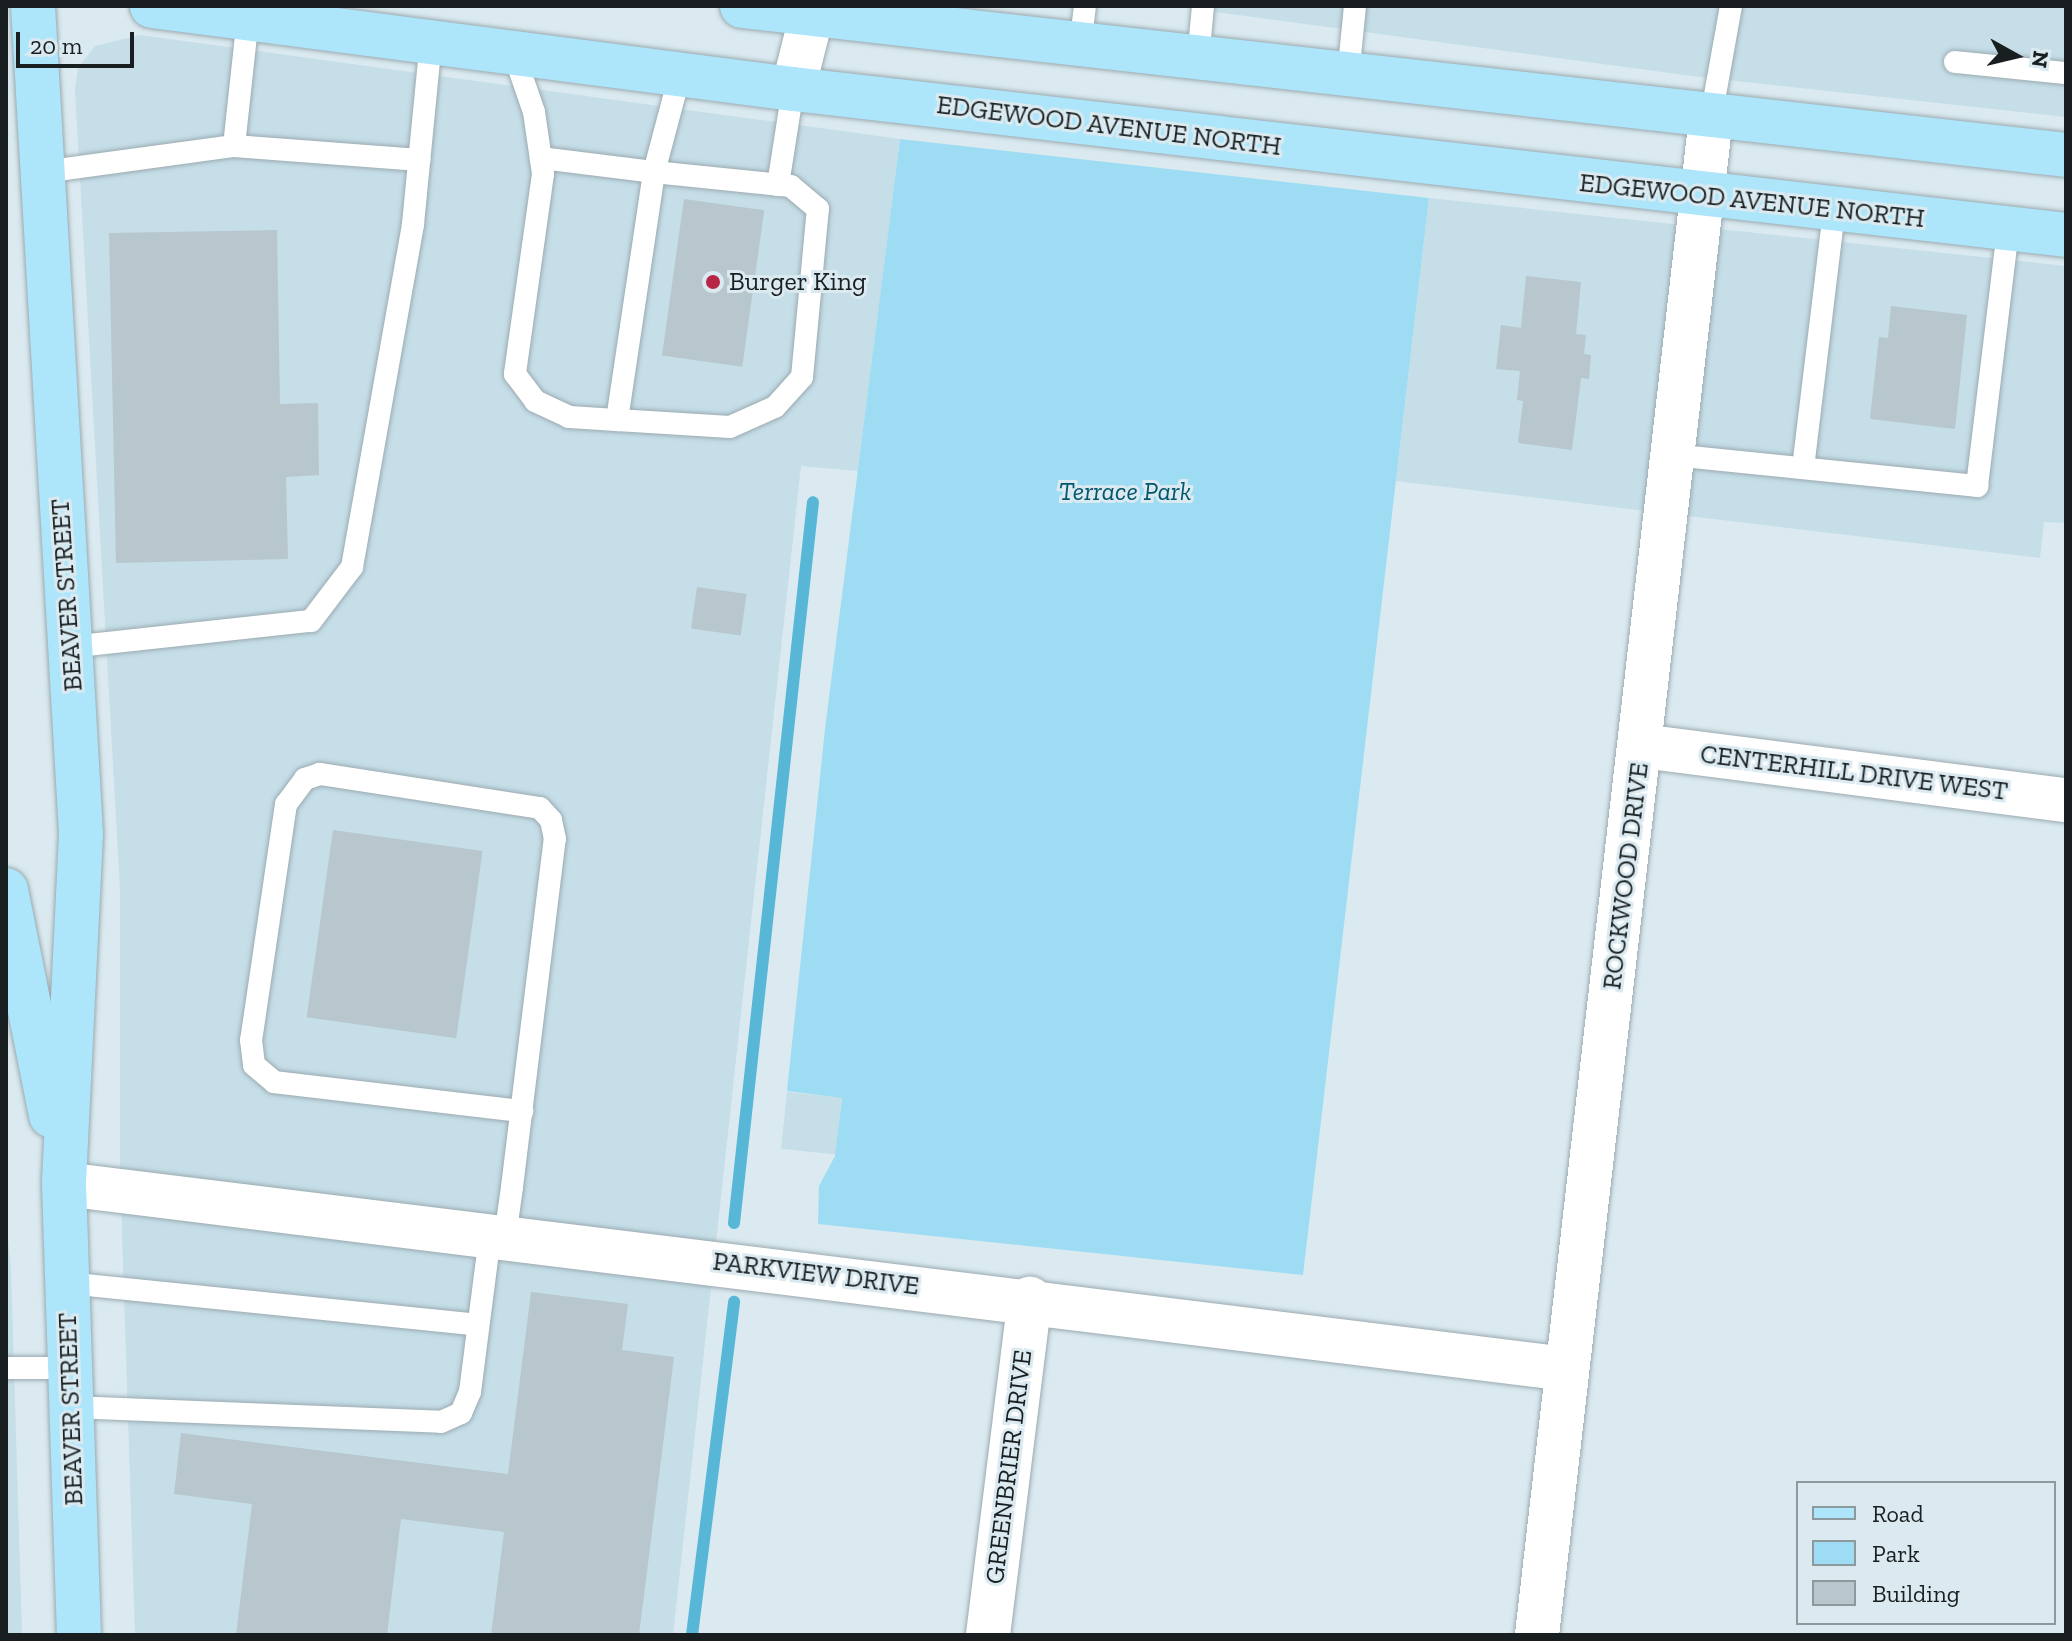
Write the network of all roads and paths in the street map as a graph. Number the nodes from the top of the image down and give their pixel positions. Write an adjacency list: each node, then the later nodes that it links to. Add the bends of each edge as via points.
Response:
1 (33, 6): 24 (main road, BEAVER STREET)
2 (152, 6): 8 (main road, EDGEWOOD AVENUE NORTH)
3 (742, 6): 7 (main road)
4 (1203, 6): 13 (lane)
5 (1355, 6): 17 (lane)
6 (1731, 6): 19 (lane)
7 (814, 11): 9 (main road); 18 (street)
8 (248, 18): 11 (main road, EDGEWOOD AVENUE NORTH); 20 (lane)
9 (1002, 22): 10 (main road)
10 (1083, 26): 13 (main road)
11 (431, 42): 12 (main road, EDGEWOOD AVENUE NORTH); 23 (lane)
12 (514, 54): 16 (main road, EDGEWOOD AVENUE NORTH); 22 (lane, via 534,112)
13 (1198, 59): 17 (main road)
14 (1955, 62): 15 (lane)
15 (2066, 73)
16 (680, 74): 18 (main road, EDGEWOOD AVENUE NORTH); 25 (lane)
17 (1348, 76): 19 (main road)
18 (793, 89): 26 (lane); 27 (main road, EDGEWOOD AVENUE NORTH)
19 (1711, 117): 21 (main road); 27 (street, ROCKWOOD DRIVE)
20 (234, 146): 23 (lane); 24 (lane)
21 (2066, 155)
22 (541, 158): 25 (lane); 31 (lane, via 515,374 535,401 569,417)
23 (419, 160): 34 (lane, via 392,365 352,567 311,621)
24 (43, 172): 34 (main road, BEAVER STREET)
25 (654, 172): 26 (lane); 31 (lane)
26 (778, 185): 31 (lane, via 791,186 818,209 802,377 775,407 730,427)
27 (1700, 195): 28 (main road, EDGEWOOD AVENUE NORTH); 32 (street, ROCKWOOD DRIVE)
28 (1834, 211): 29 (main road, EDGEWOOD AVENUE NORTH); 33 (lane)
29 (2008, 229): 30 (main road, EDGEWOOD AVENUE NORTH); 33 (lane, via 1977,486)
30 (2066, 235)
31 (617, 420)
32 (1672, 455): 33 (lane); 35 (street, ROCKWOOD DRIVE)
33 (1803, 468)
34 (70, 647): 39 (main road, BEAVER STREET, via 81,834)
35 (1642, 746): 36 (street, CENTERHILL DRIVE WEST); 45 (street, ROCKWOOD DRIVE)
36 (2066, 800)
37 (6, 890): 39 (main road, BEAVER STREET)
38 (522, 1111): 38 (lane, via 555,839 551,820 540,808 320,774 305,779 286,804 251,1040 254,1065 274,1082); 40 (lane)
39 (64, 1184): 40 (street, PARKVIEW DRIVE); 41 (main road, BEAVER STREET)
40 (498, 1236): 42 (street, PARKVIEW DRIVE); 43 (lane)
41 (67, 1283): 43 (lane); 46 (main road, BEAVER STREET)
42 (1030, 1299): 45 (street, PARKVIEW DRIVE); 48 (street, GREENBRIER DRIVE)
43 (478, 1325): 46 (lane, via 470,1392 461,1413 441,1422)
44 (6, 1368): 46 (lane)
45 (1567, 1369): 49 (street, ROCKWOOD DRIVE)
46 (71, 1387): 47 (main road, BEAVER STREET)
47 (79, 1635)
48 (988, 1635)
49 (1537, 1635)

